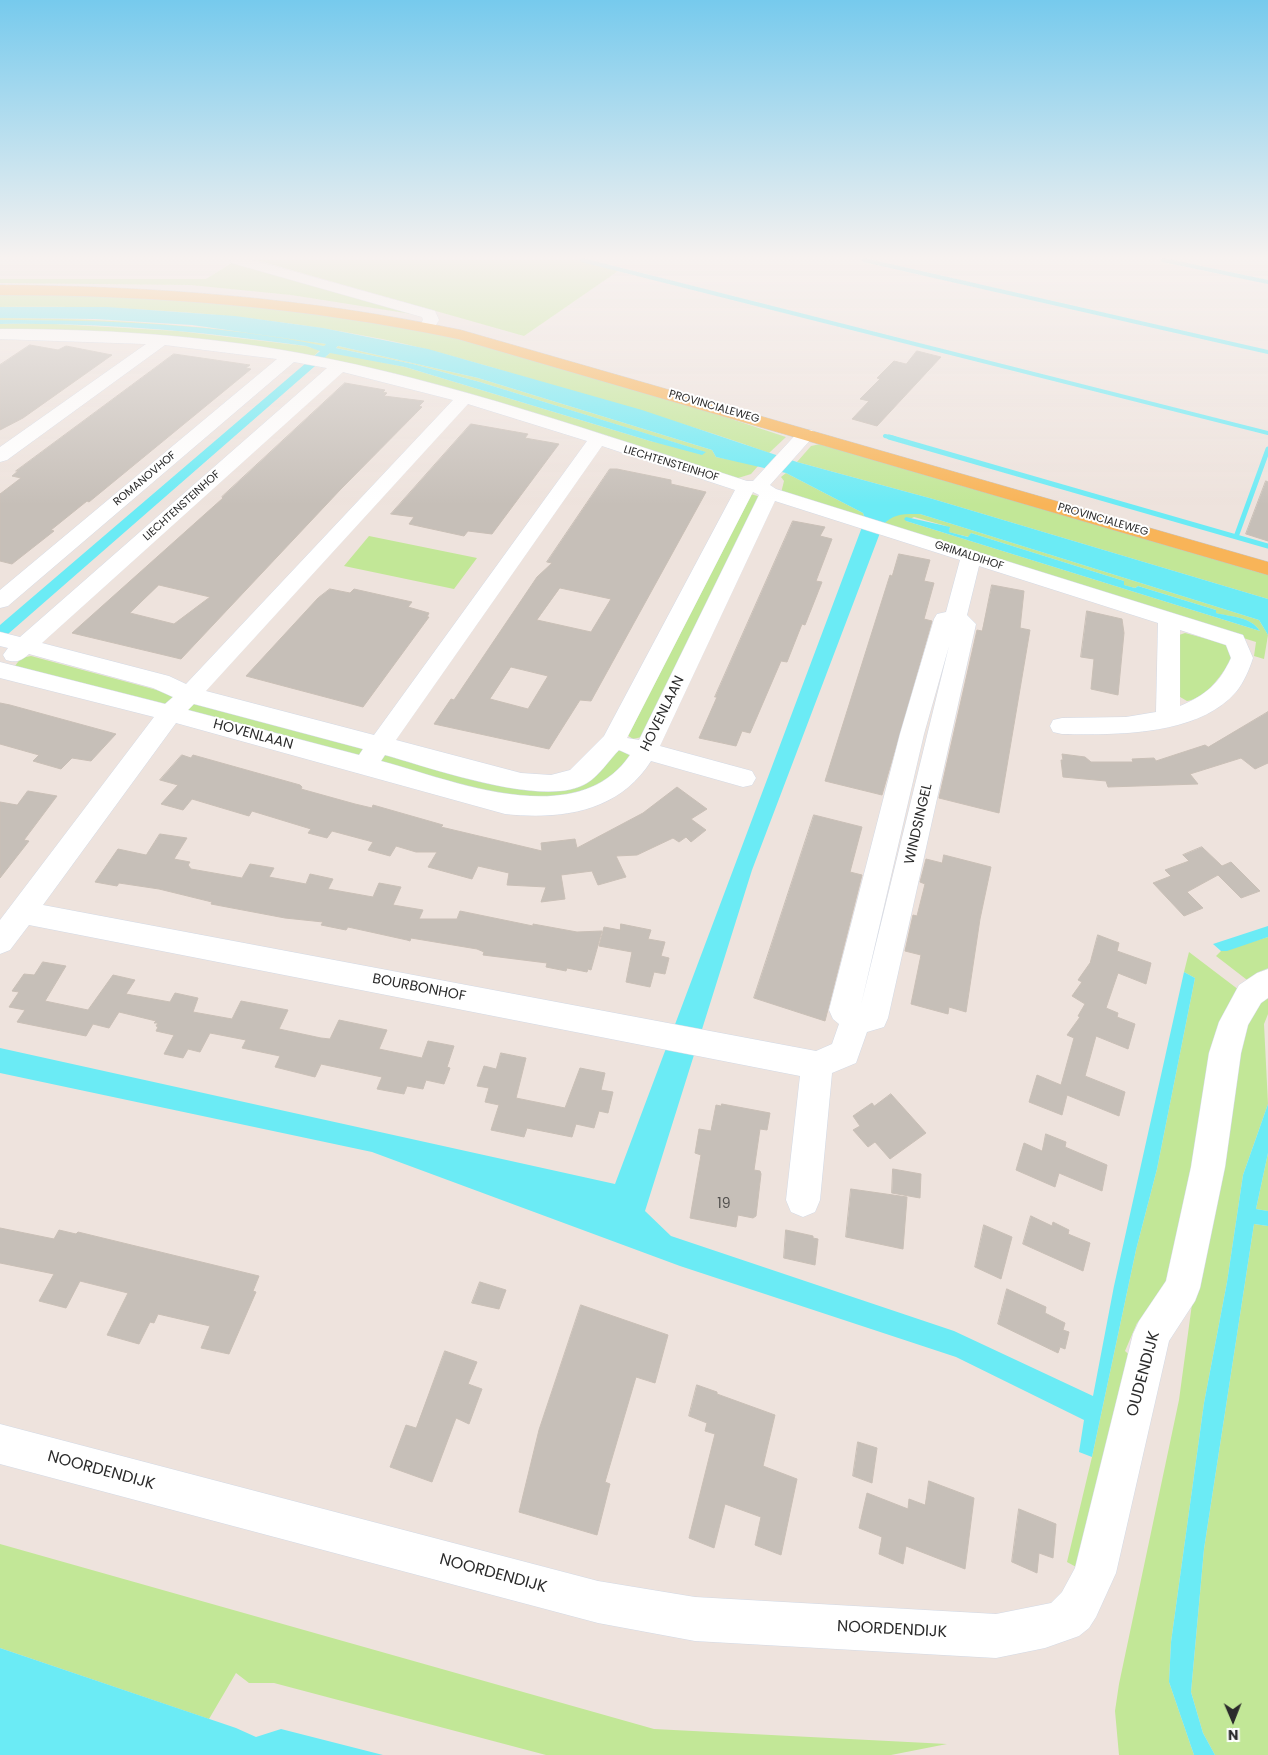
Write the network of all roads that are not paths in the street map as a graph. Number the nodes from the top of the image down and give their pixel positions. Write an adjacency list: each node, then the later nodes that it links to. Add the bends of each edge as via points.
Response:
1 (158, 342): 9 (street)
2 (175, 342): 4 (street)
3 (477, 342): 7 (main road, PROVINCIALEWEG)
4 (297, 358): 5 (street); 13 (street, ROMANOVHOF)
5 (332, 364): 6 (street, LIECHTENSTEINHOF); 16 (street, LIECHTENSTEINHOF)
6 (464, 398): 8 (street, LIECHTENSTEINHOF); 18 (street)
7 (802, 438): 10 (street, HOVENLAAN); 12 (main road, PROVINCIALEWEG)
8 (597, 440): 10 (street, LIECHTENSTEINHOF); 23 (street)
9 (0, 456)
10 (761, 484): 11 (street, GRIMALDIHOF, via 855,521); 22 (street, HOVENLAAN); 24 (street, HOVENLAAN)
11 (971, 557): 14 (street, GRIMALDIHOF); 30 (street, WINDSINGEL, via 955,618 965,624 873,1018 856,1019 845,1053)
12 (1268, 569)
13 (0, 602)
14 (1169, 620): 20 (street); 20 (street, GRIMALDIHOF, via 1235,640 1242,658 1227,688 1208,702)
15 (0, 639): 16 (street, HOVENLAAN)
16 (25, 646): 17 (street, HOVENLAAN); 18 (street, HOVENLAAN, via 161,682)
17 (0, 669): 19 (street, HOVENLAAN)
18 (189, 695): 19 (street); 23 (street, HOVENLAAN)
19 (170, 713): 25 (street, HOVENLAAN); 27 (street)
20 (1168, 719): 21 (street, GRIMALDIHOF, via 1117,727)
21 (1062, 726)
22 (613, 741): 23 (street, HOVENLAAN, via 578,777 551,784 522,782); 24 (street)
23 (378, 746): 25 (street)
24 (646, 750): 25 (street, HOVENLAAN, via 628,774 600,794 568,805 534,808 505,804); 26 (street)
25 (365, 766)
26 (743, 778)
27 (21, 912): 28 (street); 30 (street, BOURBONHOF)
28 (0, 942)
29 (1268, 982): 33 (street, OUDENDIJK, via 1250,994 1234,1022 1225,1053 1208,1167 1182,1288 1152,1334 1095,1572 1068,1618)
30 (817, 1065): 31 (street)
31 (803, 1200)
32 (0, 1444): 33 (street, NOORDENDIJK, via 598,1602 696,1619)
33 (996, 1636)

